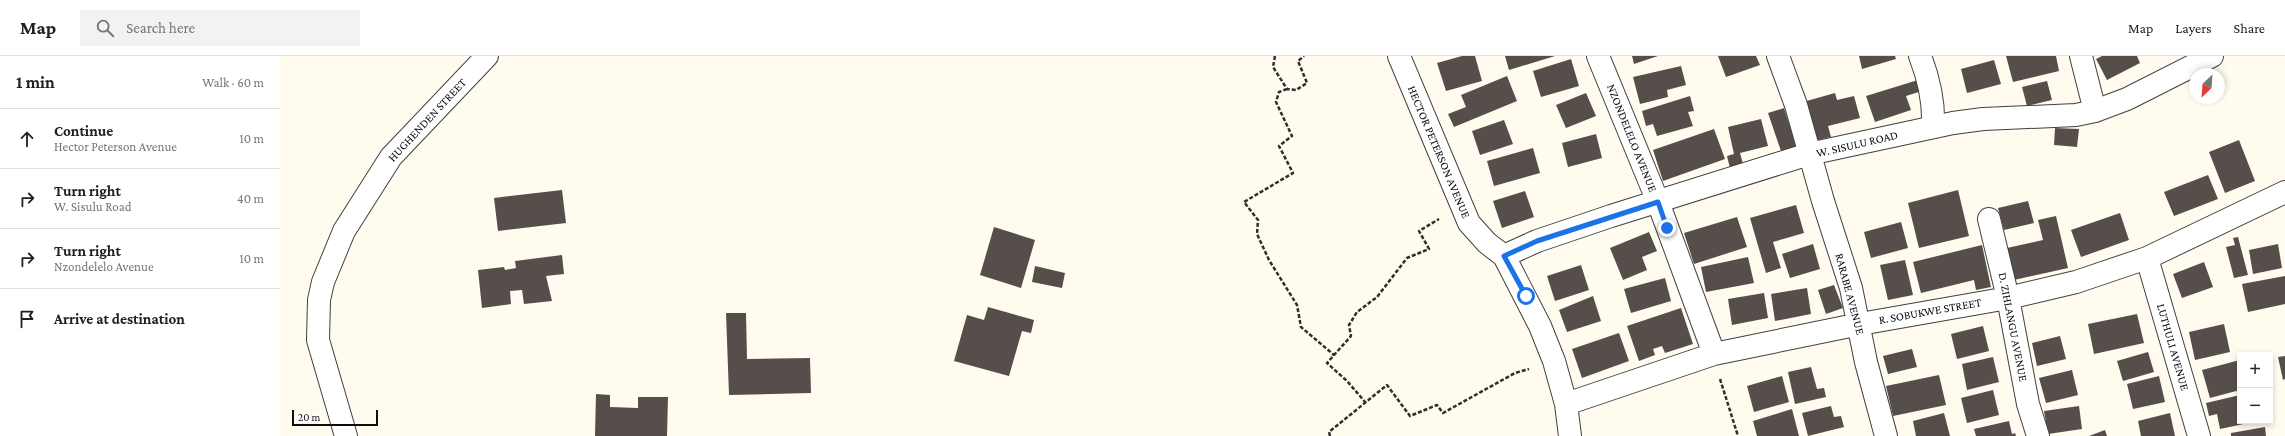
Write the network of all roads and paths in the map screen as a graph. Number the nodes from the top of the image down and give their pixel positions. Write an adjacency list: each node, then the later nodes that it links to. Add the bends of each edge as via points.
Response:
1 (487, 56): 27 (street, HUGHENDEN STREET, via 391,157 344,231 323,282 319,300 318,340)
2 (1275, 56): 10 (path, via 1273,66)
3 (1304, 56): 10 (path, via 1298,61 1307,83 1296,90)
4 (1399, 56): 15 (street, HECTOR PETERSON AVENUE)
5 (1598, 56): 16 (street, NZONDELELO AVENUE)
6 (1778, 56): 13 (street, RARABE AVENUE, via 1796,105)
7 (1920, 56): 12 (street, via 1928,77 1934,111)
8 (2081, 56): 11 (street)
9 (2212, 56): 11 (street, W. SISULU ROAD, via 2127,99)
10 (1287, 89): 23 (path, via 1279,92 1276,102 1292,136 1279,146 1293,173 1244,202 1258,220 1257,234 1269,260 1297,305 1301,327)
11 (2095, 111): 12 (street, W. SISULU ROAD, via 2076,115 1983,119)
12 (1933, 126): 13 (street, W. SISULU ROAD)
13 (1809, 154): 16 (street, W. SISULU ROAD); 21 (street, RARABE AVENUE)
14 (2285, 192): 19 (street, R. SOBUKWE STREET)
15 (1460, 202): 18 (street, HECTOR PETERSON AVENUE, via 1469,223 1487,243); 23 (path, via 1419,232 1429,249 1407,258 1377,297 1357,312 1349,325 1351,336)
16 (1658, 202): 18 (street, W. SISULU ROAD, via 1537,241); 22 (street, NZONDELELO AVENUE)
17 (1989, 219): 20 (street, D. ZIHLANGU AVENUE)
18 (1504, 256): 24 (street, HECTOR PETERSON AVENUE, via 1526,296)
19 (2147, 258): 20 (street, R. SOBUKWE STREET, via 2076,282); 33 (street, LUTHULI AVENUE)
20 (2008, 298): 21 (street, R. SOBUKWE STREET); 32 (street, D. ZIHLANGU AVENUE, via 2028,404)
21 (1860, 324): 22 (street, R. SOBUKWE STREET); 31 (street, RARABE AVENUE, via 1866,362)
22 (1714, 354): 26 (street, R. SOBUKWE STREET); 30 (path)
23 (1334, 356): 25 (path, via 1327,363)
24 (1554, 361): 25 (path, via 1514,373 1443,413 1436,405 1410,416 1387,385); 26 (street, HECTOR PETERSON AVENUE)
25 (1366, 403): 28 (path, via 1329,432)
26 (1566, 404): 29 (street, HECTOR PETERSON AVENUE)
27 (346, 436)
28 (1330, 436)
29 (1570, 436)
30 (1738, 436)
31 (1886, 436)
32 (2038, 436)
33 (2199, 436)

